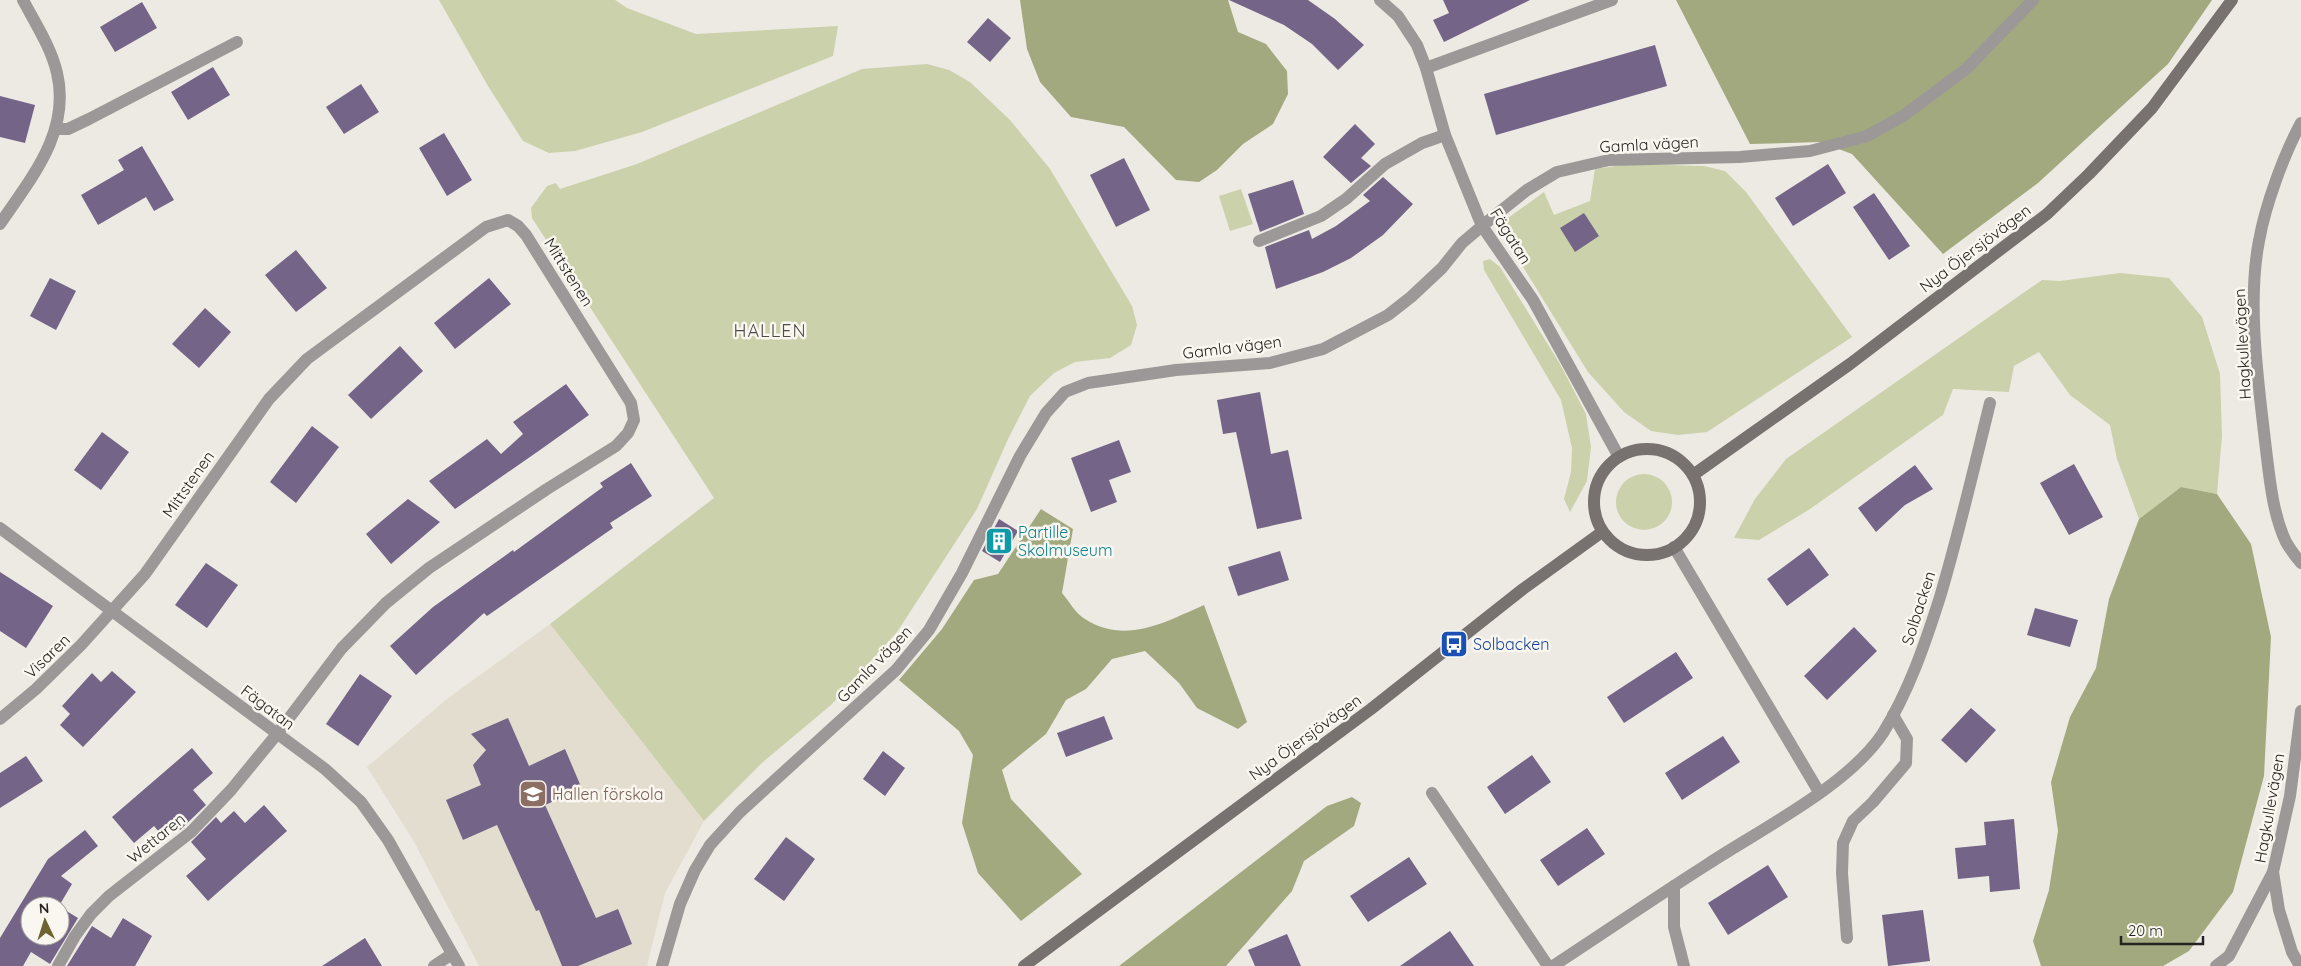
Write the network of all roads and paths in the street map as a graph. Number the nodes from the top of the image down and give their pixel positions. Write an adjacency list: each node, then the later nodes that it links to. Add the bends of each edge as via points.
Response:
1 (23, 0): 9 (street, via 57,72 60,103)
2 (1380, 0): 7 (street, Fägatan, via 1398,16 1417,45)
3 (1612, 0): 7 (street)
4 (2033, 0): 12 (street, Gamla vägen, via 1966,69 1903,116 1867,136 1810,151 1740,157 1609,160 1557,172 1527,190)
5 (2232, 0): 16 (street, Nya Öjersjövägen, via 2152,108 2047,214 1850,364)
6 (237, 42): 9 (street, via 89,119 68,129)
7 (1426, 68): 10 (street, Fägatan)
8 (2301, 123): 20 (street, Hagkullevägen, via 2270,200 2255,269 2259,386 2271,492 2286,541)
9 (56, 130): 11 (street, via 48,152)
10 (1445, 136): 12 (street, Fägatan); 13 (street, via 1385,164 1346,200 1320,216)
11 (0, 224)
12 (1482, 226): 15 (street, Fägatan, via 1533,300); 35 (street, Gamla vägen, via 1396,309 1323,349 1270,363 1176,370 1088,383 1065,392 1046,413 1020,456 962,573 929,630 896,670 740,812 710,845 680,904)
13 (1259, 242)
14 (1990, 403): 23 (street, Solbacken, via 1954,551 1925,644)
15 (1619, 456): 16 (street, via 1643,449 1660,450 1682,462); 18 (street, via 1607,467 1595,488 1595,513)
16 (1693, 475): 19 (street, via 1700,494 1698,515 1690,534)
17 (0, 528): 21 (street, Fägatan)
18 (1602, 532): 19 (street, via 1616,545 1637,554 1652,555); 36 (street, Nya Öjersjövägen, via 1523,589 1371,709)
19 (1674, 548): 26 (street)
20 (2301, 564)
21 (112, 611): 24 (street, Visaren, via 36,689); 25 (street, Fägatan); 25 (street, Mittstenen, via 144,574 269,398 308,359 486,227 508,220 518,226 631,403 634,420 628,433 616,446 428,568 386,603 342,648)
22 (2301, 712): 28 (street, Hagkullevägen, via 2290,796)
23 (1893, 715): 26 (street, Solbacken, via 1882,734 1858,762); 30 (street, via 1907,739 1906,763 1853,821 1843,843)
24 (0, 719)
25 (277, 734): 31 (street, Fägatan, via 325,769 361,802 388,840); 32 (street, Wettaren, via 191,832 109,896 91,914 74,936)
26 (1819, 792): 29 (street, Solbacken)
27 (1432, 793): 37 (street)
28 (2273, 872): 40 (street, via 2229,956); 41 (street, Hagkullevägen, via 2279,910 2292,952)
29 (1674, 886): 38 (street, Solbacken); 39 (street, via 1674,927)
30 (1847, 938)
31 (452, 954): 33 (street); 34 (street, Fägatan)
32 (58, 966)
33 (434, 966)
34 (459, 966)
35 (662, 966)
36 (1024, 966)
37 (1548, 966)
38 (1553, 966)
39 (1684, 966)
40 (2216, 966)
41 (2300, 966)

